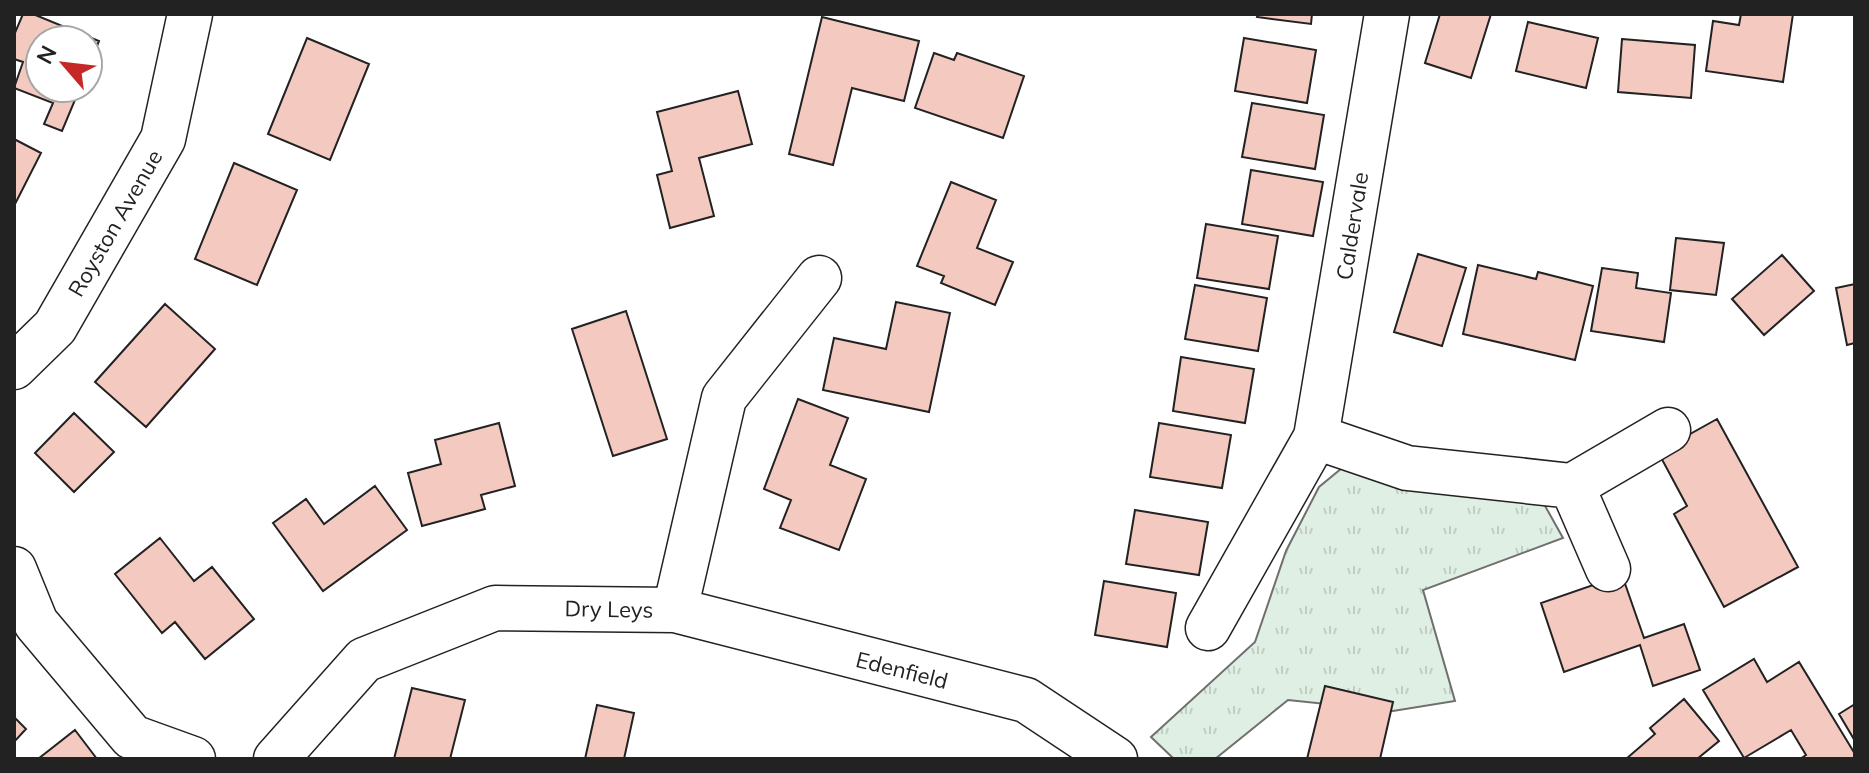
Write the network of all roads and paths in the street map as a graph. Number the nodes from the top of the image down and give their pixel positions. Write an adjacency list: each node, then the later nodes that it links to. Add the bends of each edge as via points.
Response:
1 (190, 14): 4 (street, Royston Avenue, via 163,139 55,327)
2 (1387, 14): 6 (street, Caldervale)
3 (819, 278): 10 (street, Dry Leys, via 724,398)
4 (14, 367)
5 (1668, 430): 7 (street)
6 (1316, 437): 7 (street, via 1407,468); 11 (street, Caldervale)
7 (1572, 486): 9 (street)
8 (14, 569): 12 (street, via 36,623 132,737)
9 (1608, 569)
10 (675, 610): 13 (street, Dry Leys, via 495,608 364,660); 14 (street, Edenfield, via 1026,700)
11 (1208, 628)
12 (193, 759)
13 (276, 759)
14 (1115, 759)

